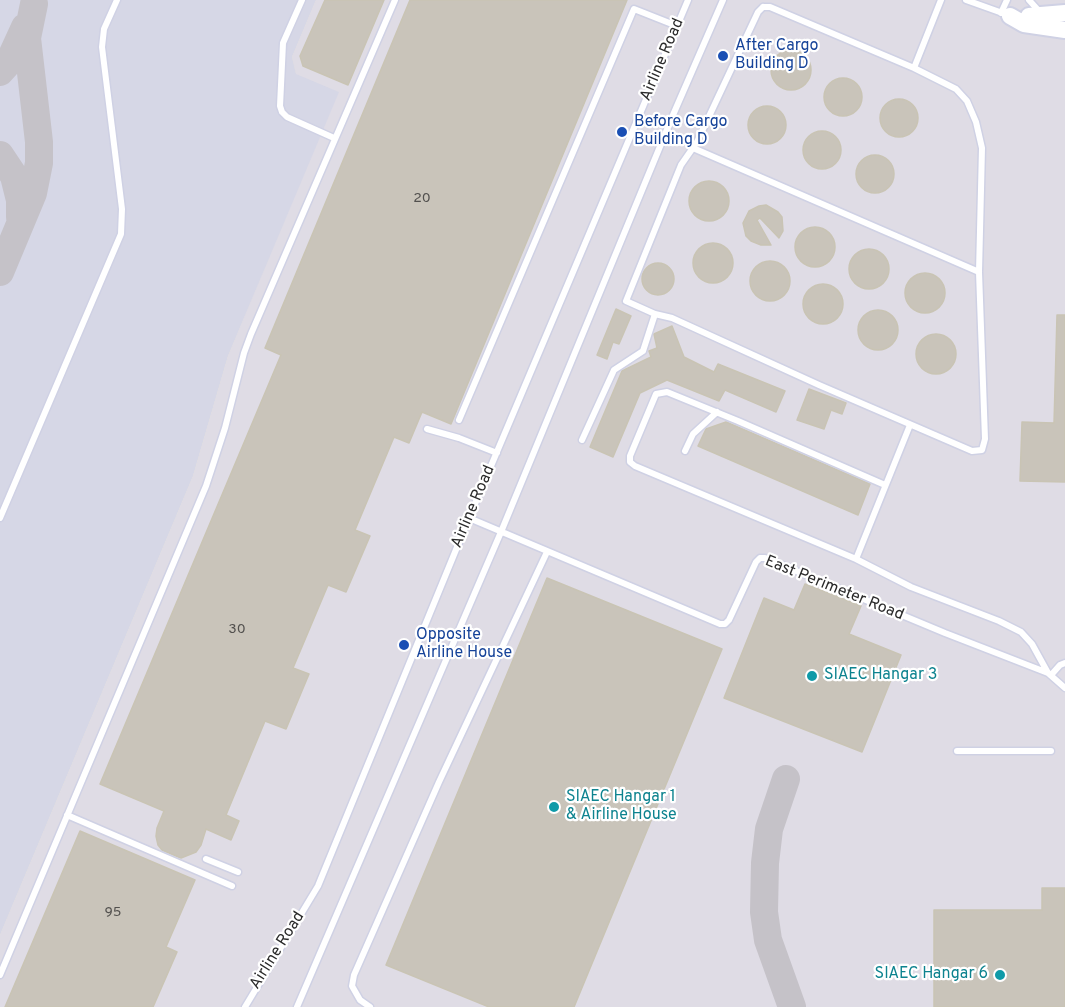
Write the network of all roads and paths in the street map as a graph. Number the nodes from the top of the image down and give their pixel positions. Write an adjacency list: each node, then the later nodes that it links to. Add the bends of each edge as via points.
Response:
1 (117, 0): 26 (lane, via 104,29 102,46 122,209 121,234)
2 (302, 0): 14 (lane, via 284,44 280,106 287,117)
3 (394, 0): 14 (lane)
4 (688, 0): 11 (lane, Airline Road)
5 (723, 0): 28 (lane, Airline Road)
6 (941, 0): 13 (lane)
7 (966, 0): 9 (lane)
8 (1029, 0): 10 (lane, via 1035,9)
9 (1006, 10): 10 (street); 12 (street, via 1024,24)
10 (1057, 14)
11 (677, 26): 19 (lane, via 634,9); 24 (lane, Airline Road)
12 (1065, 30)
13 (914, 68): 15 (lane, via 763,7); 16 (lane, via 956,88 967,101 976,123 982,148)
14 (334, 138): 36 (lane, via 244,353 206,486)
15 (693, 148): 16 (lane); 17 (lane, via 681,165 626,299)
16 (979, 272): 20 (lane, via 985,445 982,450 972,451)
17 (655, 314): 20 (lane, via 672,318); 22 (lane, via 643,351 614,370)
18 (717, 412): 23 (lane, via 693,434); 25 (lane); 30 (lane, via 667,392 656,394 630,462)
19 (459, 420)
20 (910, 425): 25 (lane)
21 (427, 429): 24 (lane)
22 (582, 440)
23 (685, 451)
24 (497, 453): 27 (lane, Airline Road)
25 (885, 485): 30 (lane)
26 (0, 518)
27 (469, 518): 28 (lane, East Perimeter Road); 41 (lane, Airline Road, via 318,886)
28 (501, 532): 29 (lane, East Perimeter Road); 42 (lane, Airline Road)
29 (548, 552): 32 (lane, East Perimeter Road, via 720,624 729,620 756,562 765,558); 43 (lane, via 439,782 354,975 352,986 360,1000)
30 (856, 559): 32 (lane, via 911,587 1021,632)
31 (1065, 663): 32 (lane)
32 (1050, 674): 33 (lane, East Perimeter Road)
33 (1065, 688)
34 (957, 751): 35 (lane)
35 (1051, 751)
36 (67, 815): 39 (lane); 40 (lane)
37 (206, 859): 38 (lane)
38 (238, 872)
39 (232, 886)
40 (0, 975)
41 (244, 1007)
42 (297, 1007)
43 (370, 1007)

